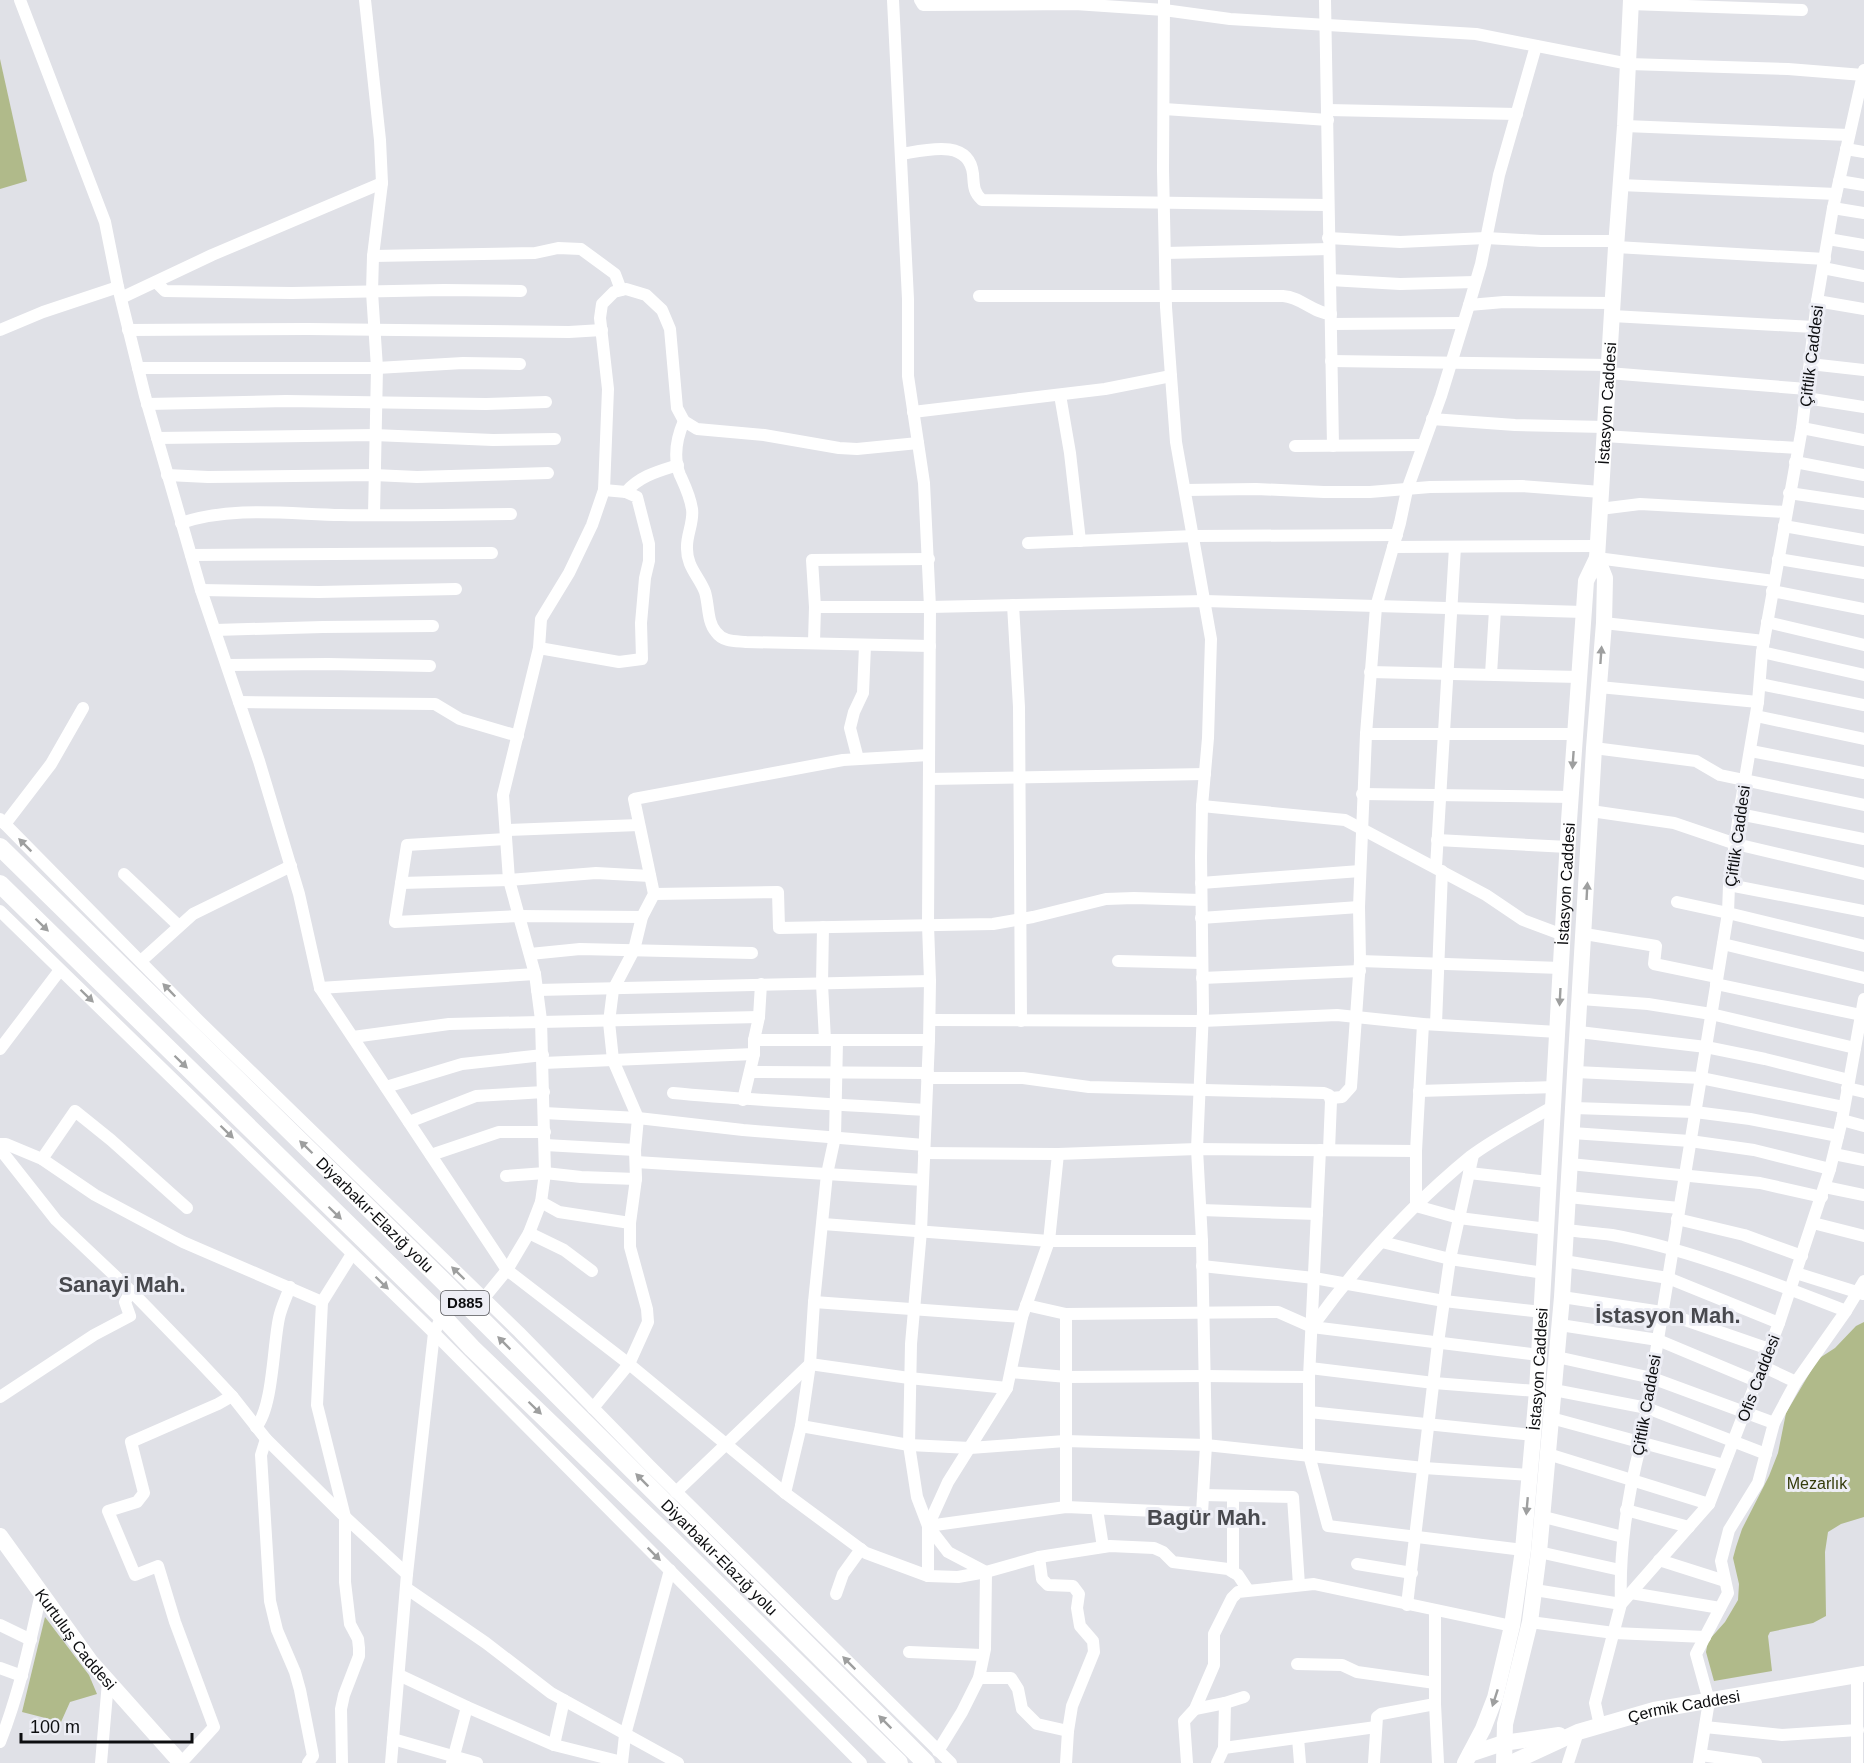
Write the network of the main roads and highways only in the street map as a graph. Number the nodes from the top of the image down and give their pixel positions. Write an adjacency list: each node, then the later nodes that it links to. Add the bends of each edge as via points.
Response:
1 (1630, 2): 2 (main road, İstasyon Caddesi)
2 (1598, 552): 6 (main road, İstasyon Caddesi, one-way to 6, via 1586,580 1570,797 1530,1476); 6 (main road, one-way to 2, via 1544,1517 1562,1297 1604,623 1605,578)
3 (0, 848): 10 (highway, Diyarbakır-Elazığ yolu / D885, one-way to 3, via 459,1298 193,1026)
4 (0, 884): 13 (highway, Diyarbakır-Elazığ yolu / D885, one-way to 13)
5 (0, 1536): 12 (main road, Kurtuluş Caddesi, via 90,1661)
6 (1531, 1551): 9 (main road, via 1534,1590 1530,1622); 11 (main road, İstasyon Caddesi, one-way to 11, via 1495,1698)
7 (1861, 1675): 8 (main road, Çermik Caddesi, via 1654,1710)
8 (1578, 1732): 9 (main road); 15 (main road, Çermik Caddesi)
9 (1503, 1743): 11 (main road); 14 (main road)
10 (932, 1757)
11 (1467, 1758)
12 (181, 1763)
13 (899, 1763)
14 (1504, 1763)
15 (1511, 1763)

